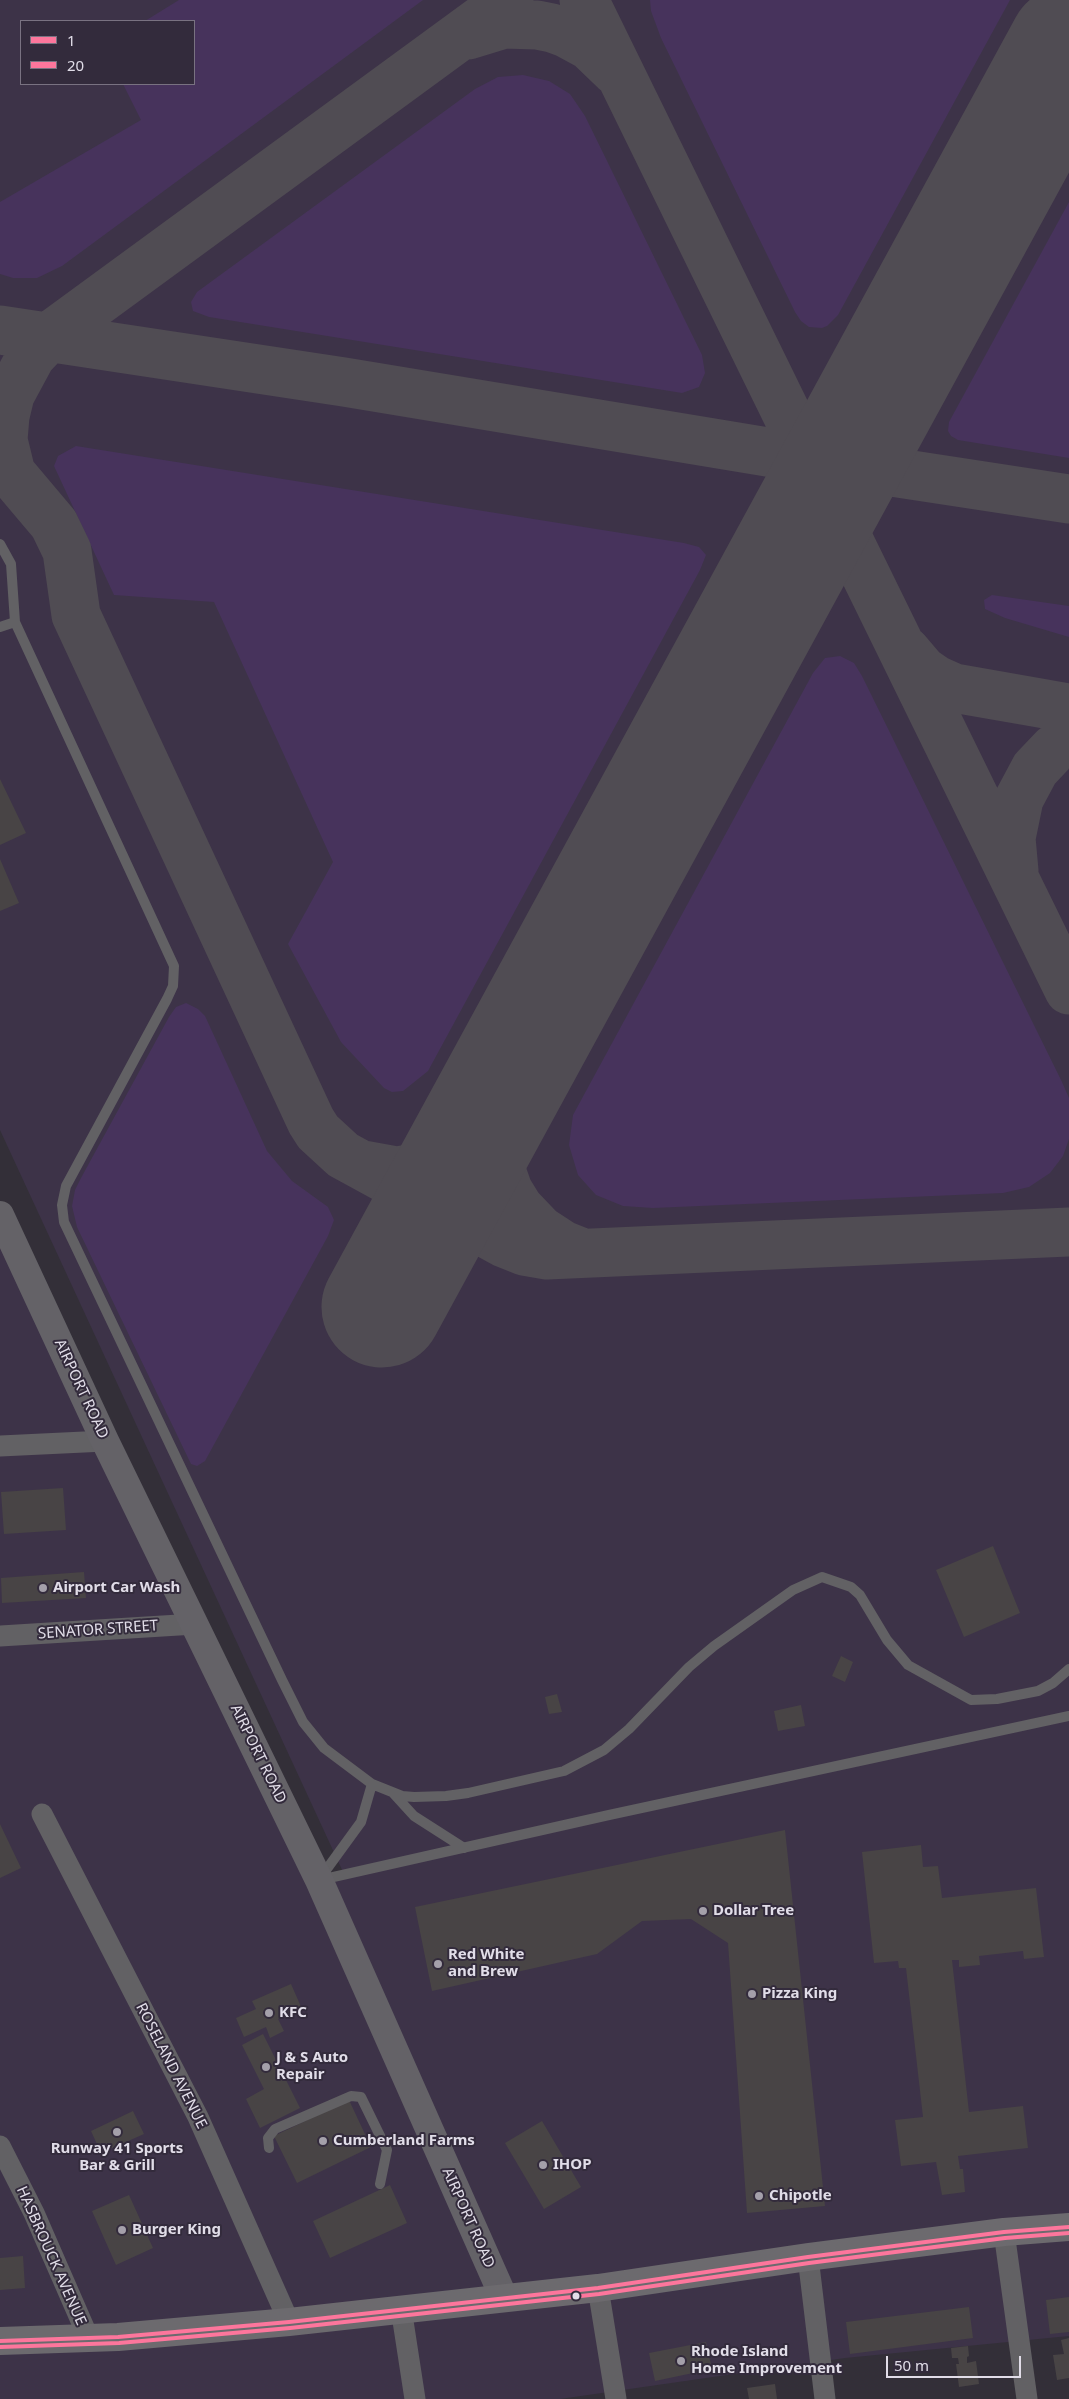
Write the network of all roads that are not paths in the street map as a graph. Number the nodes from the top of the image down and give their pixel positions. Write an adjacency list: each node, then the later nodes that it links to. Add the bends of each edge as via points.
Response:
1 (0, 544): 2 (lane, via 11,564)
2 (15, 622): 3 (lane); 11 (lane, via 174,966 173,986 167,999 68,1180 62,1206 64,1222 304,1722 324,1748)
3 (0, 628)
4 (1, 1219): 5 (main road, AIRPORT ROAD)
5 (105, 1441): 6 (street); 7 (main road, AIRPORT ROAD)
6 (0, 1446)
7 (195, 1624): 8 (street, SENATOR STREET); 15 (main road, AIRPORT ROAD)
8 (0, 1636)
9 (1069, 1669): 12 (lane, via 1054,1684 1038,1691 997,1700 971,1700 908,1665 887,1640 860,1595 851,1587 822,1577 793,1590 714,1646 629,1729 604,1750 575,1766 538,1778 446,1796 414,1797)
10 (1069, 1716): 14 (lane)
11 (372, 1784): 12 (lane); 15 (lane, via 361,1822)
12 (392, 1792): 14 (lane, via 414,1816)
13 (42, 1814): 25 (street, ROSELAND AVENUE, via 198,2117)
14 (464, 1848): 15 (lane)
15 (319, 1880): 23 (main road, AIRPORT ROAD)
16 (0, 2146): 26 (street, HASBROUCK AVENUE, via 34,2213)
17 (269, 2148): 18 (lane, via 268,2138 275,2129 351,2096 361,2097 387,2150)
18 (380, 2184)
19 (1069, 2227): 20 (main road)
20 (1004, 2232): 21 (main road); 31 (street)
21 (808, 2257): 22 (main road); 30 (street)
22 (598, 2288): 23 (main road); 29 (street)
23 (504, 2298): 24 (main road)
24 (401, 2308): 25 (main road); 28 (street)
25 (289, 2322): 26 (main road)
26 (88, 2339): 27 (main road)
27 (0, 2341)
28 (415, 2399)
29 (616, 2399)
30 (825, 2399)
31 (1027, 2399)

